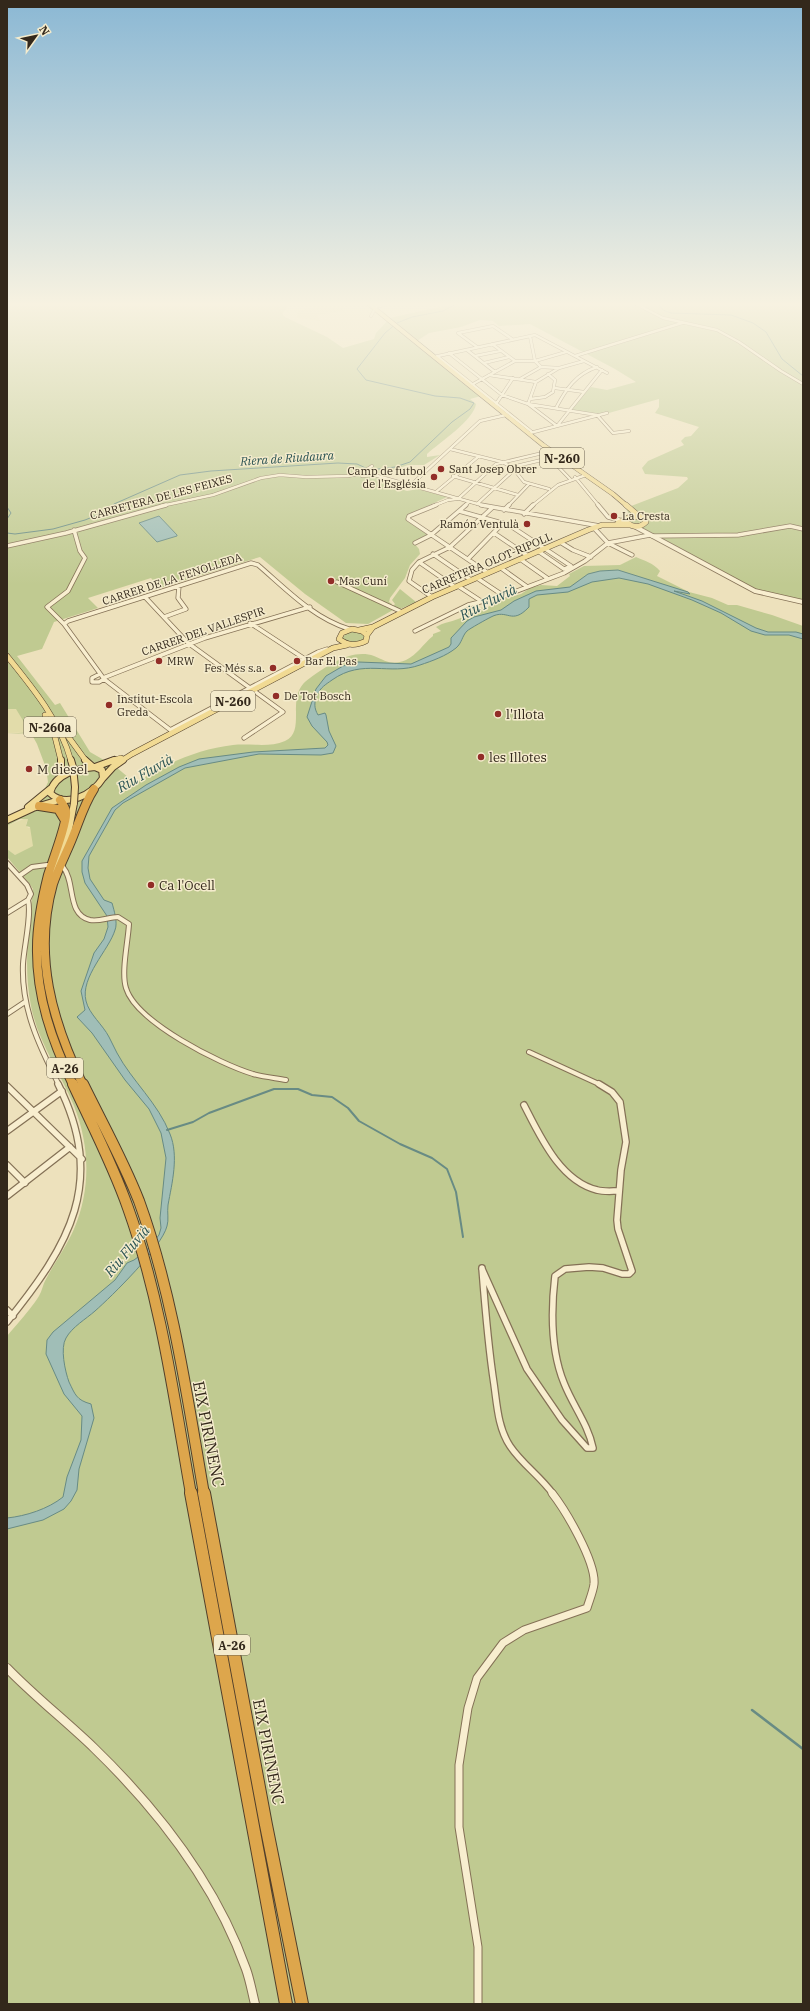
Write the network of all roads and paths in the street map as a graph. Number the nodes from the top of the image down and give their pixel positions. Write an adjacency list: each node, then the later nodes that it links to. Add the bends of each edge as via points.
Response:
1 (486, 398): 14 (main road, N-260)
2 (489, 398): 9 (street)
3 (500, 398): 9 (street)
4 (510, 398): 10 (street)
5 (536, 398): 8 (street)
6 (562, 398): 11 (street)
7 (579, 398): 12 (street)
8 (530, 399): 10 (street)
9 (496, 404): 18 (street)
10 (528, 404): 11 (street); 16 (street)
11 (556, 408): 12 (street)
12 (569, 410): 15 (street); 16 (street)
13 (607, 413): 15 (street)
14 (506, 415): 18 (main road, N-260); 19 (street, via 480,421)
15 (598, 416): 16 (street); 17 (street, via 614,433)
16 (556, 425): 18 (street)
17 (629, 431)
18 (530, 432): 20 (main road, N-260)
19 (450, 449): 22 (street); 34 (street)
20 (551, 450): 21 (street); 27 (main road, N-260)
21 (544, 452): 23 (street); 24 (street)
22 (478, 457): 24 (street); 29 (street)
23 (550, 458): 26 (street); 31 (street)
24 (502, 462): 26 (street); 32 (street)
25 (372, 466): 28 (street, CARRETERA DE LES FEIXES, via 365,474)
26 (513, 469): 33 (street); 35 (street)
27 (586, 475): 30 (street); 46 (main road, N-260, via 617,497)
28 (348, 476): 34 (street, via 374,476); 56 (street, CARRETERA DE LES FEIXES, via 280,475 261,478 213,495 161,506)
29 (453, 476): 32 (street); 37 (street)
30 (575, 478): 31 (street); 48 (street, via 608,517)
31 (570, 479): 36 (street)
32 (474, 483): 35 (street); 39 (street)
33 (529, 484): 36 (street); 38 (street)
34 (411, 485): 37 (street)
35 (494, 488): 38 (street); 41 (street)
36 (549, 489): 45 (street)
37 (436, 492): 39 (street)
38 (518, 495): 43 (street)
39 (459, 498): 40 (street); 58 (street, via 409,516 411,522)
40 (470, 502): 41 (street); 44 (street)
41 (477, 504): 42 (street)
42 (492, 508): 43 (street); 47 (street)
43 (504, 510): 45 (street)
44 (459, 511): 47 (street); 58 (street)
45 (524, 514): 52 (street)
46 (631, 514): 48 (main road); 51 (main road, via 646,521)
47 (482, 517): 49 (street); 64 (street)
48 (624, 520): 50 (main road, CARRETERA OLOT-RIPOLL); 53 (main road)
49 (503, 523): 57 (street); 65 (street)
50 (612, 525): 52 (main road, CARRETERA OLOT-RIPOLL); 53 (main road, CARRETERA OLOT-RIPOLL)
51 (644, 525): 53 (main road, CARRETERA OLOT-RIPOLL); 59 (street, via 644,529)
52 (600, 526): 54 (main road, CARRETERA OLOT-RIPOLL)
53 (632, 526): 59 (street)
54 (594, 528): 60 (main road, CARRETERA OLOT-RIPOLL); 62 (street)
55 (803, 529): 59 (street, via 790,526 738,535)
56 (74, 530): 63 (street, CARRETERA DE LES FEIXES); 94 (street, via 80,551 85,558 83,564 70,590 47,607)
57 (494, 533): 69 (street); 71 (street)
58 (431, 535): 61 (street); 64 (street)
59 (651, 535): 62 (street); 89 (street, via 755,591)
60 (560, 542): 65 (main road, CARRETERA OLOT-RIPOLL); 70 (street)
61 (415, 543)
62 (608, 543): 68 (street); 70 (street)
63 (7, 546)
64 (450, 547): 67 (street); 71 (street)
65 (545, 549): 66 (main road, CARRETERA OLOT-RIPOLL); 74 (street)
66 (538, 551): 69 (main road, CARRETERA OLOT-RIPOLL); 74 (street, via 564,569)
67 (433, 554): 73 (street); 80 (street)
68 (632, 555)
69 (528, 556): 72 (main road, CARRETERA OLOT-RIPOLL)
70 (591, 557): 76 (street)
71 (468, 559): 77 (street)
72 (520, 560): 75 (main road, CARRETERA OLOT-RIPOLL); 79 (street)
73 (418, 562): 84 (street); 87 (street, via 409,580)
74 (571, 566): 76 (street)
75 (501, 568): 77 (main road, CARRETERA OLOT-RIPOLL); 83 (street)
76 (575, 568): 83 (street)
77 (488, 573): 78 (main road, CARRETERA OLOT-RIPOLL)
78 (477, 578): 80 (main road, CARRETERA OLOT-RIPOLL); 85 (street)
79 (547, 578)
80 (471, 580): 84 (main road, CARRETERA OLOT-RIPOLL)
81 (337, 582): 91 (street)
82 (179, 586): 86 (street, CARRER DE LA FENOLLEDA); 90 (street, CARRER DE LA FENOLLEDA, via 255,564); 92 (street, via 178,598 186,609)
83 (526, 586): 85 (street)
84 (457, 587): 87 (main road, CARRETERA OLOT-RIPOLL); 88 (street)
85 (504, 596): 88 (street)
86 (145, 597): 92 (street); 94 (street, CARRER DE LA FENOLLEDA)
87 (432, 597): 91 (main road, CARRETERA OLOT-RIPOLL)
88 (481, 601): 99 (street)
89 (803, 602)
90 (310, 607): 93 (street, CARRER DEL VALLESPIR); 95 (street, CARRER DE LA FENOLLEDA)
91 (402, 612): 96 (main road, CARRETERA OLOT-RIPOLL)
92 (164, 617): 103 (street)
93 (250, 623): 103 (street, CARRER DEL VALLESPIR); 107 (street)
94 (64, 624): 108 (street)
95 (338, 627): 97 (street); 100 (street)
96 (372, 627): 98 (main road, CARRETERA OLOT-RIPOLL); 101 (main road)
97 (349, 630): 98 (main road, CARRETERA OLOT-RIPOLL); 100 (main road)
98 (359, 630): 101 (main road)
99 (415, 631)
100 (340, 634): 102 (main road)
101 (367, 636): 104 (main road, N-260, via 367,640 362,644)
102 (340, 641): 104 (main road); 105 (main road, N-260)
103 (188, 643): 109 (street, CARRER DEL VALLESPIR); 111 (street)
104 (347, 645): 105 (main road, N-260)
105 (333, 648): 107 (main road, N-260)
106 (7, 656): 110 (main road, EIX PIRINENC / N-260a)
107 (307, 660): 111 (main road, N-260)
108 (100, 674): 109 (street); 109 (street, via 92,678 92,682)
109 (104, 679): 113 (street)
110 (27, 682): 112 (main road, EIX PIRINENC / N-260a); 119 (main road, N-260a, via 54,736 60,755)
111 (252, 689): 113 (main road, N-260); 114 (street, via 283,712)
112 (44, 705): 115 (main road, N-260a); 131 (main road, EIX PIRINENC / N-260a, bridge, via 62,738 73,767 75,787 69,830)
113 (171, 731): 116 (main road, N-260)
114 (244, 738)
115 (79, 754): 117 (main road, N-260a, via 100,762); 118 (main road, N-260a, via 85,762)
116 (132, 754): 117 (main road, N-260); 120 (main road, N-260, via 113,767)
117 (115, 760): 118 (main road, N-260)
118 (94, 767): 119 (main road, N-260, via 77,770); 120 (main road, via 102,770)
119 (62, 777): 121 (main road, N-260)
120 (103, 778): 122 (main road, N-260)
121 (50, 789): 123 (main road, via 51,796); 125 (main road, via 38,801)
122 (94, 789): 123 (main road, N-260, via 76,797); 133 (highway, N-260, via 86,802)
123 (60, 800): 124 (main road); 126 (highway, via 66,811)
124 (38, 806): 125 (main road); 126 (highway, via 56,808 61,811)
125 (9, 819)
126 (65, 821): 133 (highway, via 43,889)
127 (7, 863): 130 (street)
128 (47, 865): 130 (street, via 31,866)
129 (63, 867): 138 (street, via 70,875 71,898 83,916 93,921 117,916 124,918 129,924 125,986 130,1000 164,1029 224,1064 252,1074)
130 (19, 876): 132 (street, via 31,894)
131 (49, 886): 133 (main road, EIX PIRINENC / A-26)
132 (28, 900): 134 (street); 135 (street, via 30,904 24,932 22,961)
133 (44, 909): 155 (highway, EIX PIRINENC / A-26, via 37,964 46,1019 58,1054 113,1166 143,1248 155,1297); 156 (highway, EIX PIRINENC / A-26, via 44,958 47,990 54,1017 67,1051 122,1161 141,1209 164,1286 266,1828)
134 (7, 913)
135 (25, 1002): 136 (street); 140 (street, via 37,1037)
136 (7, 1014)
137 (529, 1052): 148 (street, via 595,1082 612,1092 620,1102 626,1142)
138 (286, 1080)
139 (7, 1086): 142 (street)
140 (62, 1091): 142 (street); 145 (street, via 78,1130)
141 (524, 1105): 148 (street, via 563,1168 573,1179 595,1190)
142 (34, 1112): 143 (street); 144 (street)
143 (7, 1131)
144 (70, 1147): 145 (street); 147 (street)
145 (82, 1159): 151 (street, via 81,1188 69,1228 48,1269)
146 (7, 1165): 147 (street)
147 (25, 1183): 149 (street)
148 (619, 1191): 157 (street, via 618,1230 631,1265 630,1274 603,1268 565,1269 555,1276 553,1290 557,1364 564,1384 588,1431 593,1448 587,1448 562,1420 527,1369 482,1268 488,1343 499,1421 509,1445 524,1464 544,1482 579,1538 591,1566 594,1584 587,1608 524,1630 503,1644 477,1678 468,1708 459,1765 459,1827 478,1947)
149 (7, 1196)
150 (7, 1310): 151 (street)
151 (13, 1316): 152 (street)
152 (7, 1322)
153 (7, 1668): 154 (street, via 24,1687 119,1773 165,1828 195,1870 238,1944 251,1980)
154 (256, 2004)
155 (286, 2004)
156 (302, 2004)
157 (478, 2004)

